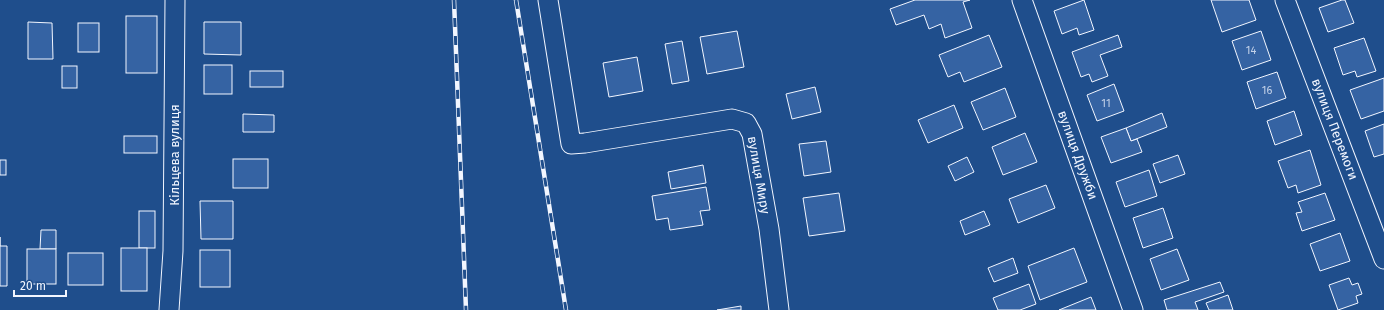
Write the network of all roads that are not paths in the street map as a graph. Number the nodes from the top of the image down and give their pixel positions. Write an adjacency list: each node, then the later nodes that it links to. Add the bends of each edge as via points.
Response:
1 (175, 0): 6 (street, Кільцева вулиця, via 173,251)
2 (548, 0): 7 (street, вулиця Миру, via 571,144 732,119 746,123 752,134 756,152)
3 (1022, 0): 8 (street, вулиця Дружби)
4 (1285, 0): 5 (street, вулиця Перемоги)
5 (1384, 259)
6 (169, 310)
7 (779, 310)
8 (1133, 310)

